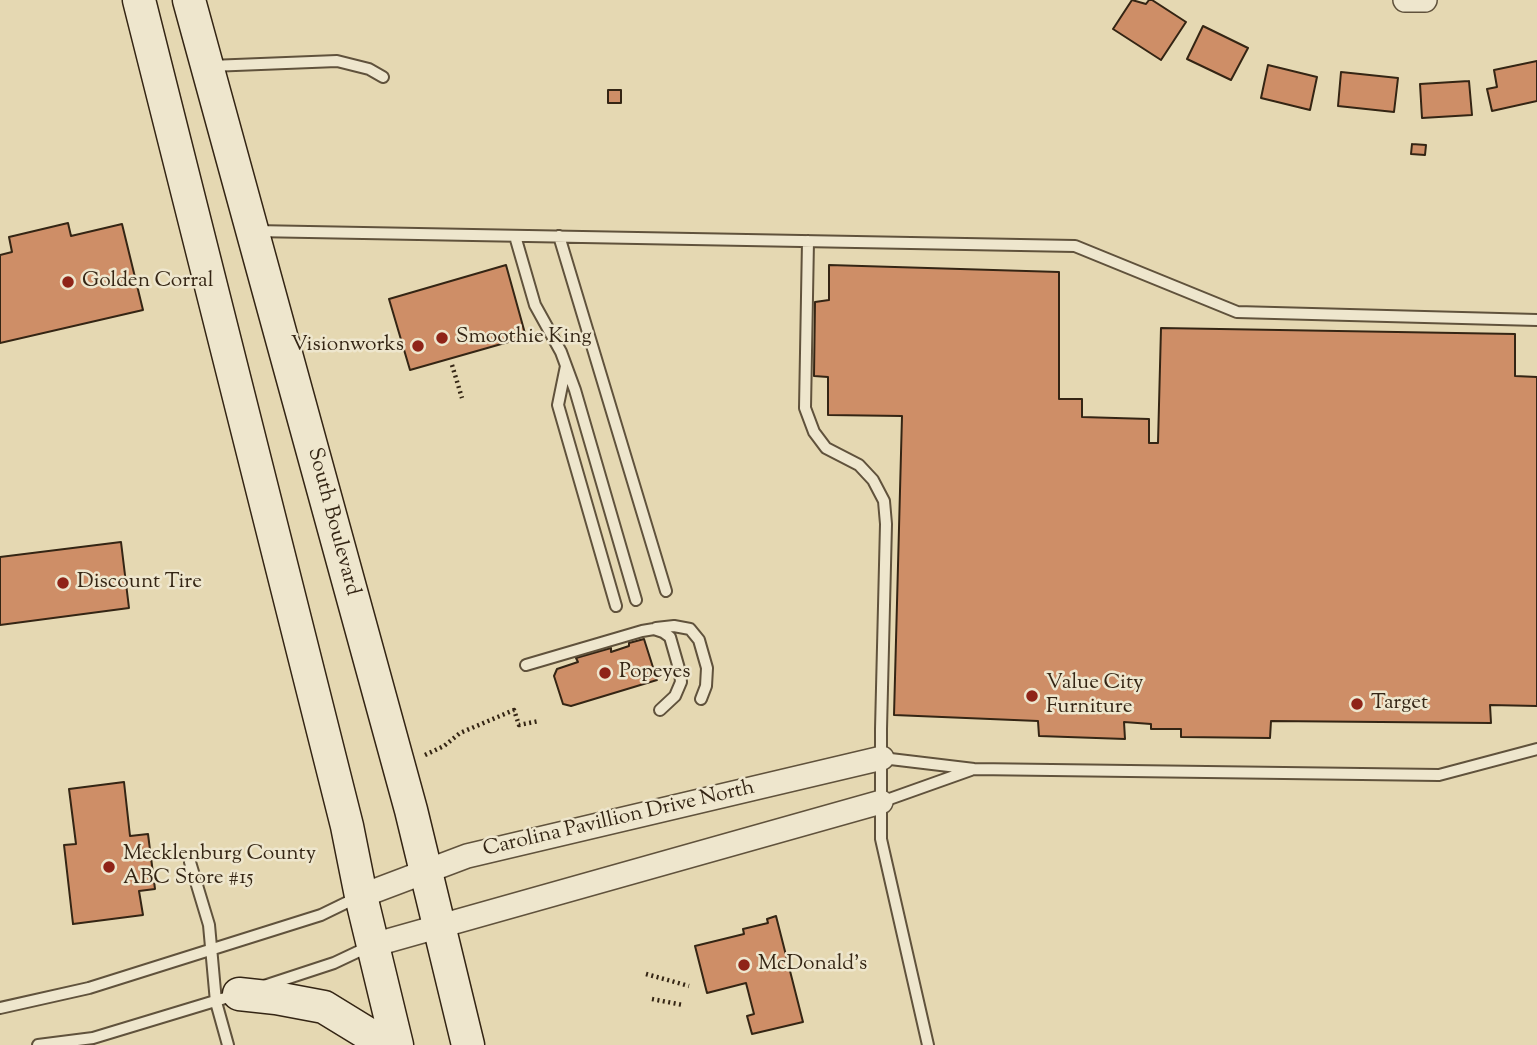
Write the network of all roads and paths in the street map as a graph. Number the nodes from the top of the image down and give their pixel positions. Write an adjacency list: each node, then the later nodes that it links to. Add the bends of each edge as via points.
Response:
1 (139, 0): 30 (main road, via 341,799)
2 (189, 0): 5 (main road, South Boulevard)
3 (1405, 0): 4 (street)
4 (1424, 0)
5 (207, 66): 6 (lane, via 337,61); 7 (main road, South Boulevard)
6 (383, 76)
7 (252, 231): 8 (lane); 29 (main road, South Boulevard)
8 (515, 236): 9 (lane); 13 (lane, via 535,305)
9 (559, 236): 10 (lane); 15 (lane)
10 (808, 241): 11 (lane, via 1075,246 1237,312); 25 (lane, via 805,408 826,448 859,465 884,501)
11 (1537, 320)
12 (452, 365): 14 (path)
13 (566, 366): 16 (lane); 17 (lane, via 558,405)
14 (462, 398)
15 (666, 591)
16 (636, 600)
17 (616, 606)
18 (642, 631): 19 (lane); 20 (lane, via 674,626 690,629 699,640 707,668); 21 (lane, via 654,629 670,637 680,672 676,696)
19 (526, 664)
20 (701, 699)
21 (660, 710)
22 (539, 721): 24 (path, via 519,725 514,710 460,733 444,747)
23 (1537, 749): 26 (lane, via 1439,775)
24 (424, 755)
25 (882, 758): 26 (lane); 27 (lane); 29 (street, Carolina Pavillion Drive North, via 467,856)
26 (974, 769): 27 (lane)
27 (881, 802): 31 (street); 45 (lane, via 881,839)
28 (190, 862): 33 (lane, via 209,925)
29 (426, 871): 30 (street, Carolina Pavillion Drive North); 31 (main road, South Boulevard)
30 (361, 896): 32 (main road); 33 (lane, via 321,915)
31 (440, 926): 32 (street); 44 (main road, South Boulevard)
32 (373, 945): 36 (lane); 43 (main road)
33 (211, 950): 36 (lane); 39 (lane, via 89,988)
34 (646, 974): 35 (path)
35 (689, 986)
36 (228, 998): 40 (lane, via 93,1038); 41 (lane); 42 (main road, via 276,998 324,1007)
37 (652, 999): 38 (path)
38 (683, 1005)
39 (0, 1008)
40 (38, 1045)
41 (228, 1045)
42 (380, 1045)
43 (397, 1045)
44 (468, 1045)
45 (928, 1045)

